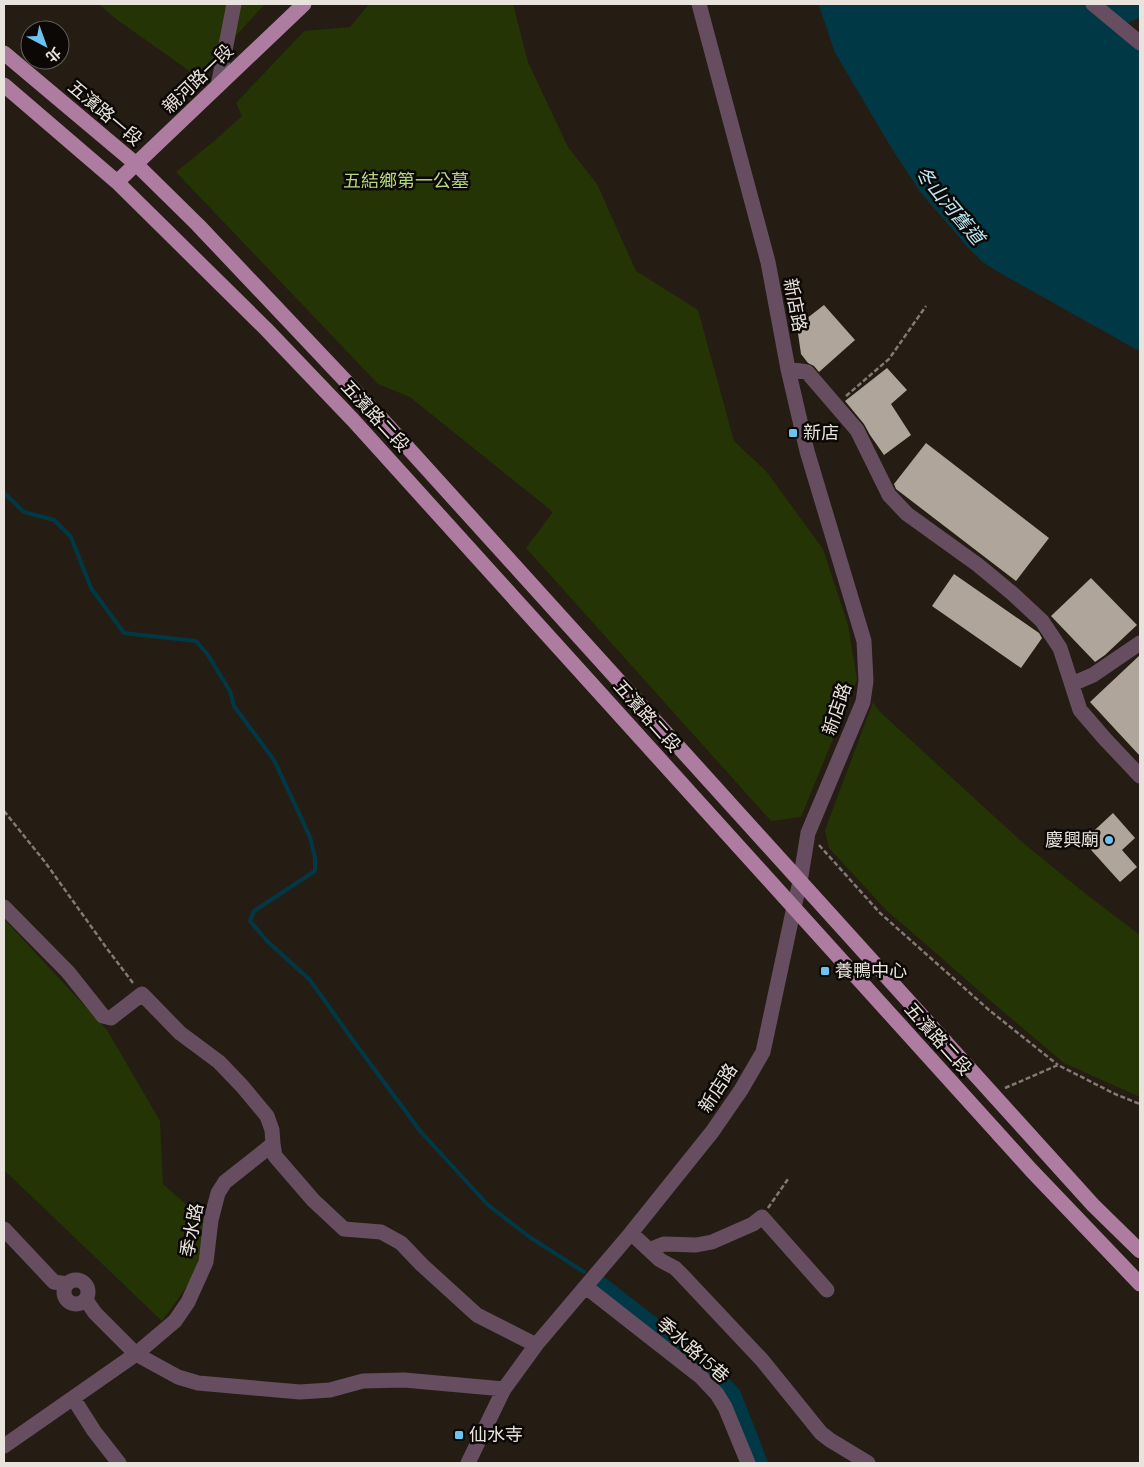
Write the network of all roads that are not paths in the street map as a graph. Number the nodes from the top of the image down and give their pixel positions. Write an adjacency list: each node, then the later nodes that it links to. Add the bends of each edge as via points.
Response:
1 (234, 4): 8 (street)
2 (304, 4): 8 (main road, 親河路一段)
3 (699, 4): 11 (street, 新店路, via 768,262)
4 (1093, 4): 5 (street)
5 (1140, 43)
6 (4, 53): 9 (main road, 五濱路一段)
7 (4, 85): 10 (main road)
8 (218, 86): 9 (main road, 親河路一段)
9 (136, 164): 10 (main road, 親河路一段); 15 (main road, 五濱路二段, via 390,428)
10 (117, 182): 17 (main road, 五濱路二段, via 353,420)
11 (788, 369): 13 (street, via 807,372 857,430 889,495 908,514 978,565 1042,621 1060,648); 15 (street, 新店路, via 807,451 864,641 866,681 863,702 808,833)
12 (1140, 643): 13 (street, via 1093,675)
13 (1072, 684): 14 (street, via 1080,710)
14 (1140, 776)
15 (800, 882): 17 (street, 新店路); 22 (main road, 五濱路二段, via 1093,1205)
16 (4, 907): 18 (street, via 68,972 103,1016 111,1018 142,994 180,1033 219,1062 267,1116)
17 (794, 907): 20 (street, 新店路, via 763,1052 712,1132); 23 (main road, 五濱路二段, via 1031,1170)
18 (272, 1144): 26 (street, via 275,1156 313,1200 344,1229 381,1232 401,1243 477,1315); 27 (street, 季水路, via 226,1182 218,1193 206,1262 188,1302 176,1321)
19 (4, 1229): 27 (street, via 54,1282 67,1284 64,1293 68,1302 77,1304 86,1300)
20 (631, 1233): 21 (street); 24 (street, 新店路)
21 (649, 1250): 25 (street, via 664,1244 696,1246 712,1242 762,1217); 34 (street, via 675,1268 762,1360 821,1433)
22 (1140, 1251)
23 (1140, 1284)
24 (586, 1287): 26 (street); 33 (street, 季水路15巷, via 717,1394)
25 (827, 1290)
26 (536, 1345): 28 (street)
27 (136, 1354): 28 (street, via 178,1377 229,1386 300,1392 330,1390 363,1381 404,1380); 29 (street, 季水路)
28 (504, 1389): 32 (street)
29 (73, 1398): 30 (street, 季水路); 31 (street)
30 (4, 1446)
31 (119, 1463)
32 (468, 1463)
33 (748, 1463)
34 (868, 1463)

